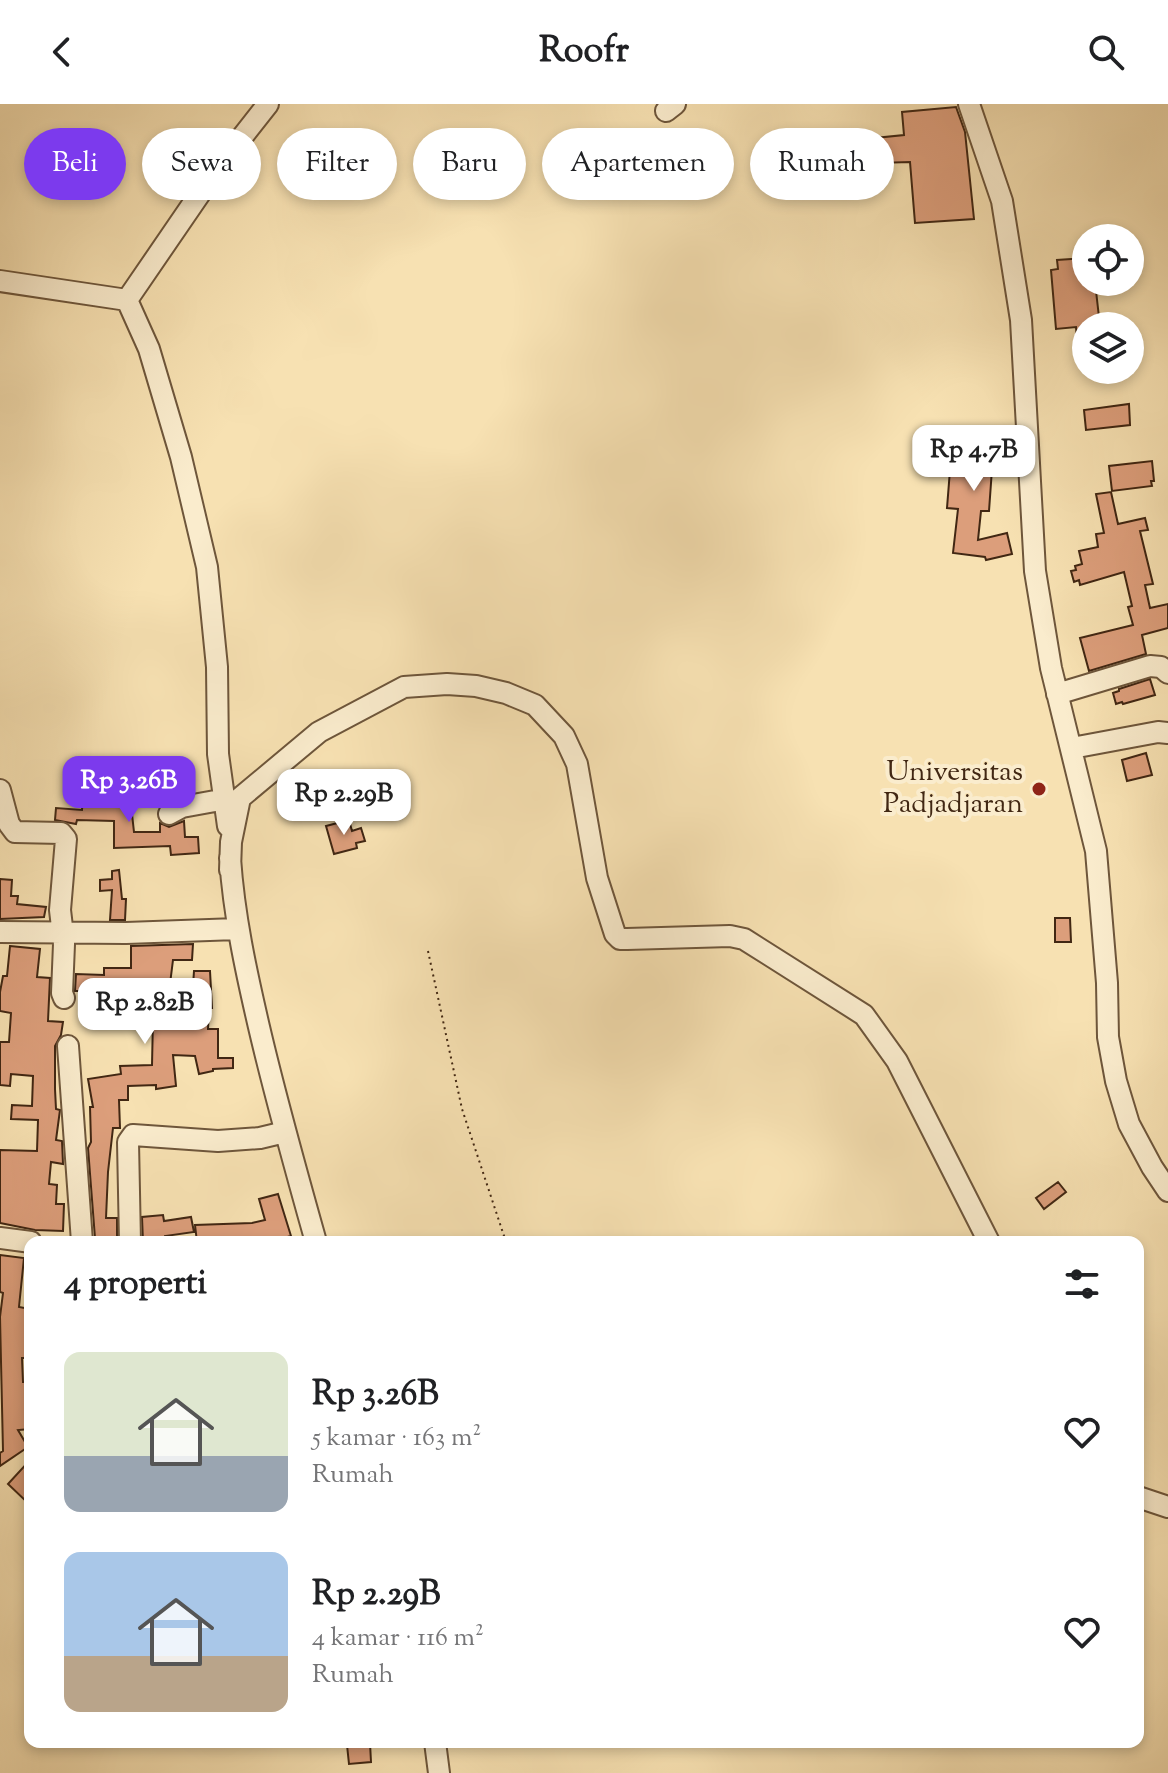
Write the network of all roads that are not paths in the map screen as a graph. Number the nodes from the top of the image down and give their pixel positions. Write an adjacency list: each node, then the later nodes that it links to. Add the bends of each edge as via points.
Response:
1 (268, 104): 4 (street)
2 (969, 104): 6 (street, via 1002,201 1021,320 1035,571)
3 (0, 281): 4 (street)
4 (127, 300): 10 (street, via 149,349 207,567 217,667 218,754)
5 (1168, 673): 6 (street, via 1150,666)
6 (1057, 694): 8 (street)
7 (1168, 733): 8 (street)
8 (1072, 748): 19 (street, via 1096,851 1108,1037 1116,1081 1129,1124)
9 (0, 790): 14 (street, via 15,832 61,833 66,839)
10 (226, 799): 11 (street); 12 (street)
11 (169, 814)
12 (230, 870): 13 (street); 23 (street, via 240,798 319,732 404,687 476,686 535,705 564,736 577,764 597,878 615,934 620,939 744,939 864,1015 897,1061)
13 (237, 929): 14 (street); 18 (street)
14 (61, 931): 15 (street); 16 (street)
15 (0, 932)
16 (64, 998)
17 (68, 1046): 20 (street)
18 (285, 1132): 21 (street, via 218,1141 133,1135 128,1142); 22 (street)
19 (1168, 1191)
20 (82, 1236)
21 (130, 1236)
22 (314, 1236)
23 (986, 1236)
24 (0, 1238): 25 (street)
25 (24, 1241)
26 (1144, 1499): 27 (street)
27 (1168, 1507)
28 (436, 1748): 29 (street)
29 (439, 1773)

